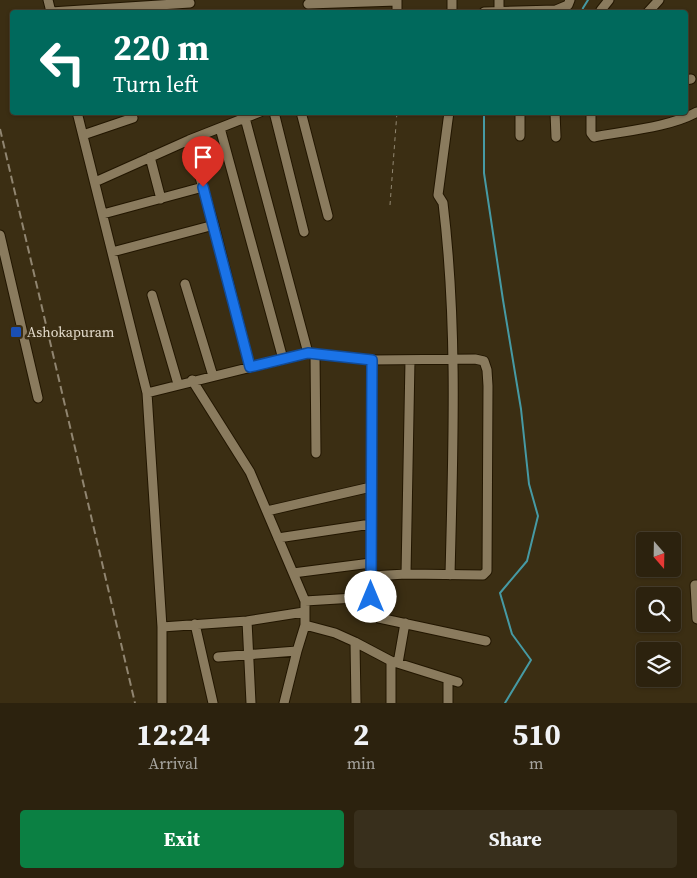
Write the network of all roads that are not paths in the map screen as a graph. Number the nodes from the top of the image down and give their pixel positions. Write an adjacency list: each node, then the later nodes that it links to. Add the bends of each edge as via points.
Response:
1 (537, 0): 9 (street)
2 (570, 0): 9 (street, via 568,5 556,10)
3 (609, 0): 10 (street)
4 (659, 0): 11 (street)
5 (397, 1): 7 (street)
6 (190, 3): 8 (street)
7 (308, 5)
8 (82, 10)
9 (537, 10)
10 (602, 10)
11 (650, 10)
12 (697, 112): 20 (street, via 688,117 594,137)
13 (78, 115): 24 (street)
14 (253, 115): 22 (street)
15 (275, 115): 35 (street)
16 (302, 115): 33 (street)
17 (449, 115): 42 (street, via 438,196 443,202 450,259)
18 (520, 115): 25 (street)
19 (555, 115): 26 (street)
20 (591, 115)
21 (133, 118): 24 (street)
22 (246, 118): 23 (street); 40 (street)
23 (220, 128): 27 (street); 41 (street)
24 (83, 135): 29 (street)
25 (520, 136)
26 (556, 137)
27 (189, 140): 28 (street); 30 (street)
28 (150, 157): 29 (street); 31 (street)
29 (95, 182): 32 (street)
30 (203, 187): 31 (street); 34 (street)
31 (161, 199): 32 (street)
32 (103, 214): 37 (street)
33 (328, 216)
34 (214, 224): 37 (street); 45 (street)
35 (304, 232)
36 (0, 235): 50 (street)
37 (112, 252): 49 (street)
38 (185, 284): 46 (street)
39 (152, 295): 48 (street)
40 (312, 353): 41 (street); 43 (street); 51 (street)
41 (283, 359): 45 (street)
42 (453, 359): 44 (street); 59 (street); 59 (street, via 484,361 487,370 487,571 483,575)
43 (372, 360): 44 (street); 52 (street)
44 (410, 360): 58 (street)
45 (250, 367): 46 (street)
46 (213, 376): 47 (street)
47 (192, 380): 48 (street); 53 (street, via 250,472)
48 (178, 384): 49 (street)
49 (147, 393): 70 (street)
50 (38, 398)
51 (316, 453)
52 (370, 487): 53 (street); 54 (street)
53 (267, 511): 55 (street)
54 (371, 524): 55 (street); 56 (street)
55 (278, 538): 57 (street)
56 (371, 563): 57 (street); 60 (street)
57 (293, 572): 63 (street)
58 (406, 574): 59 (street); 60 (street)
59 (450, 575)
60 (371, 576): 62 (street)
61 (697, 585): 65 (street)
62 (371, 597): 63 (street); 67 (street, via 376,616)
63 (305, 601): 64 (street)
64 (304, 612): 66 (street); 69 (street)
65 (697, 619)
66 (247, 621): 68 (street); 74 (street)
67 (405, 623): 71 (street); 76 (street)
68 (195, 624): 70 (street); 80 (street)
69 (306, 625): 72 (street, via 335,632); 73 (street)
70 (162, 627): 79 (street)
71 (486, 641)
72 (355, 642): 76 (street); 83 (street)
73 (297, 651): 74 (street); 82 (street)
74 (249, 655): 75 (street); 81 (street)
75 (218, 658)
76 (394, 662): 77 (street); 84 (street)
77 (448, 680): 78 (street); 85 (street)
78 (458, 682)
79 (162, 703)
80 (213, 703)
81 (251, 703)
82 (284, 703)
83 (356, 703)
84 (390, 703)
85 (448, 703)

